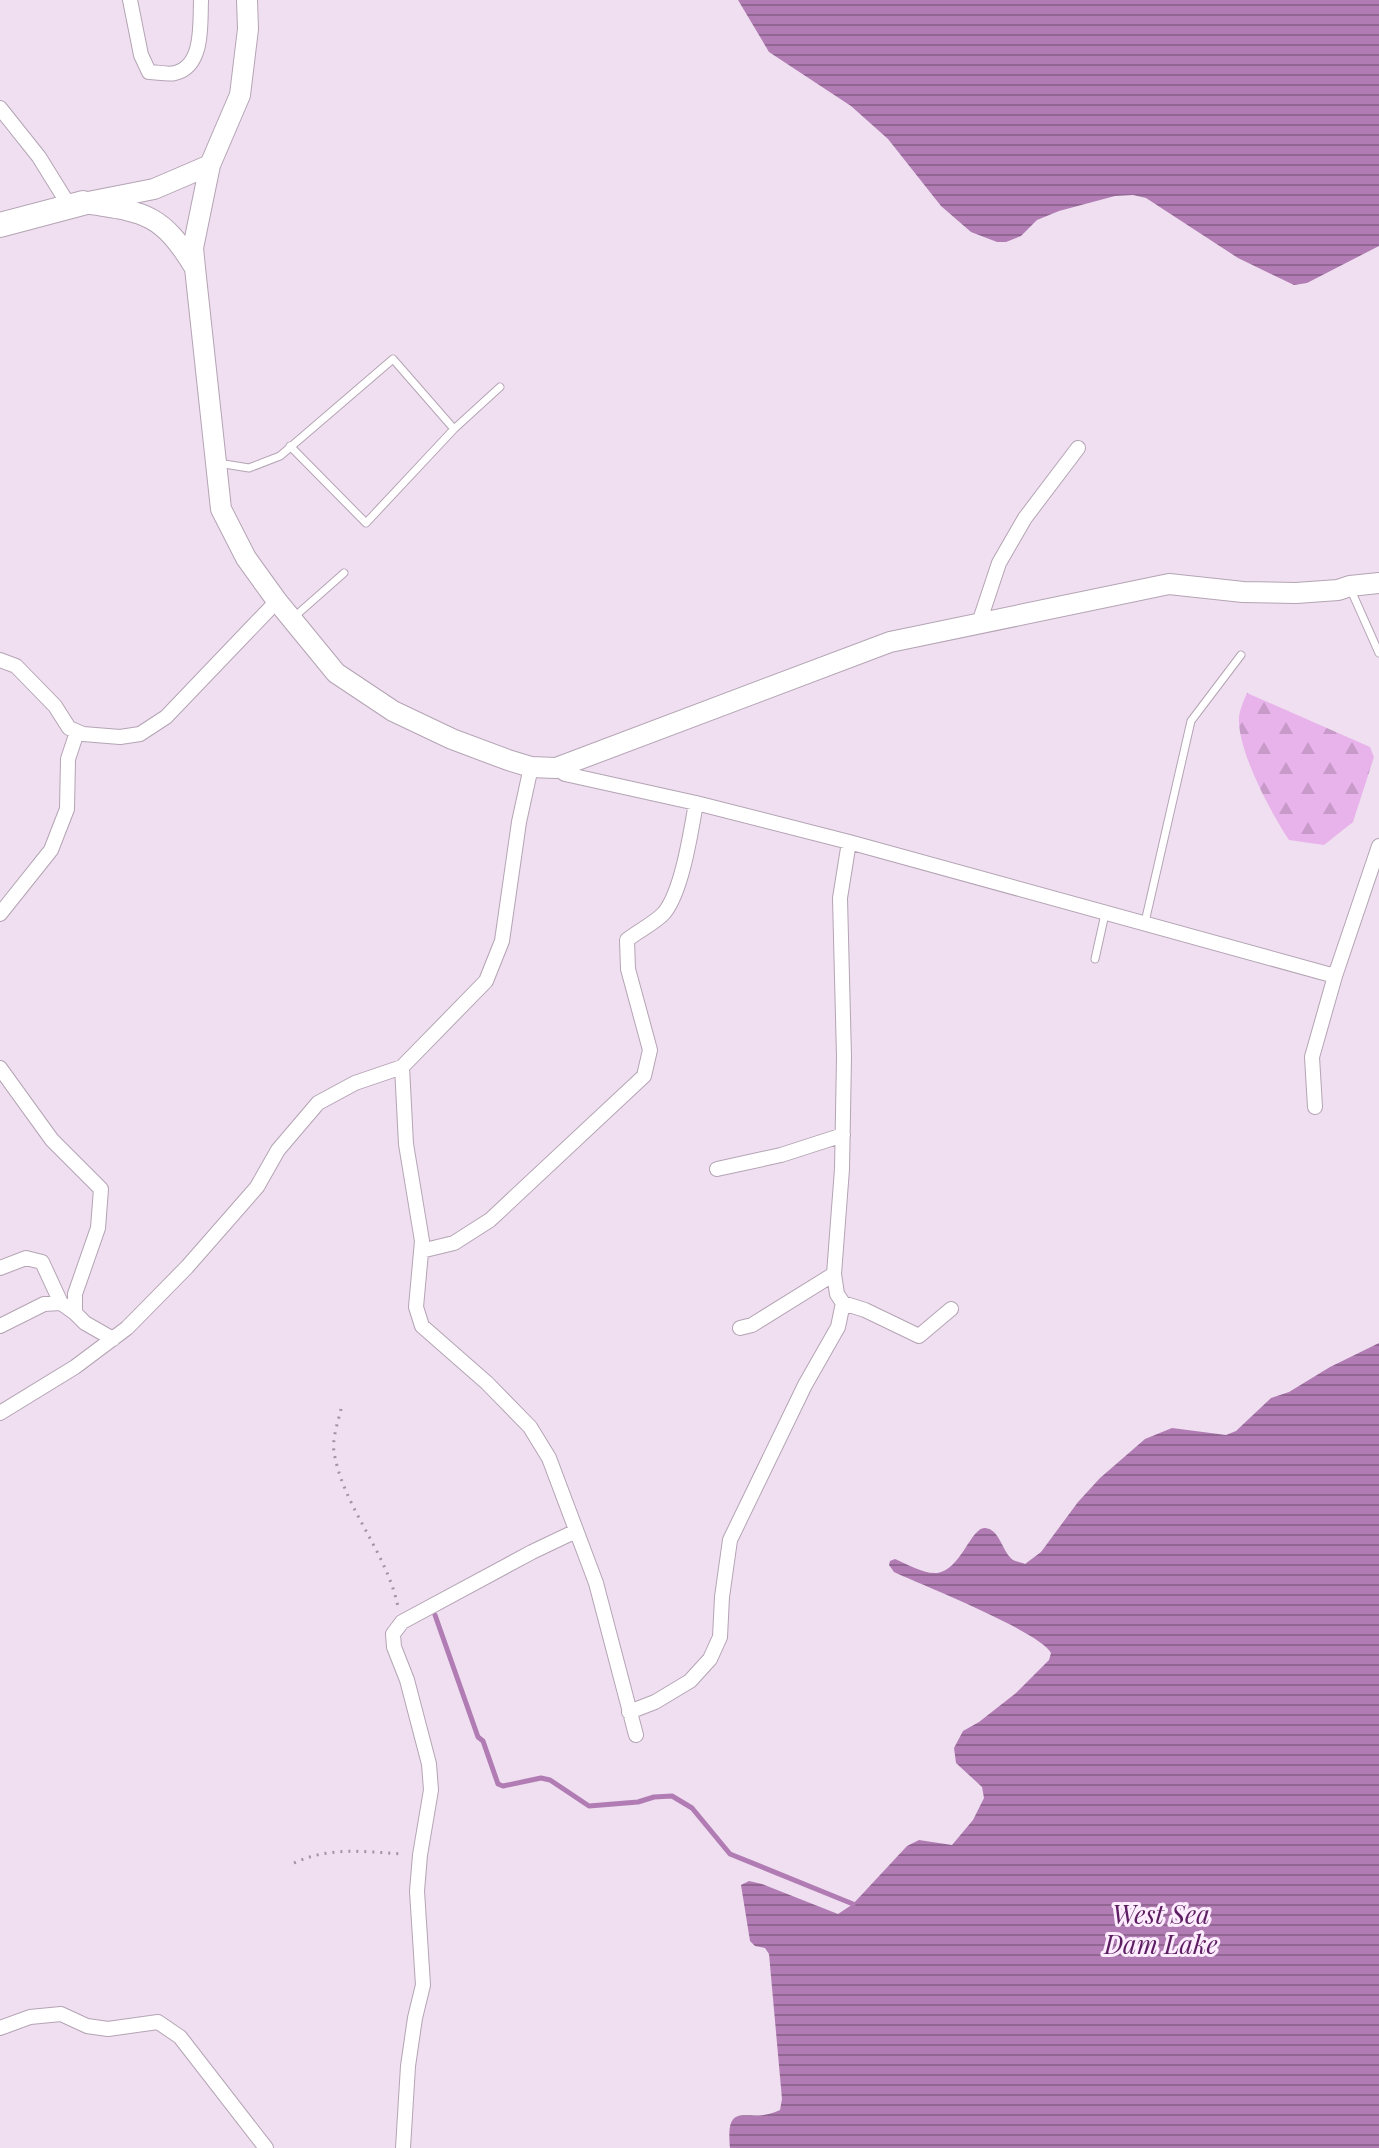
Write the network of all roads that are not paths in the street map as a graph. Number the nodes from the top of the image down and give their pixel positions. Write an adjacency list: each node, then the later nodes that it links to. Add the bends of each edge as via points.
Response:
1 (130, 0): 2 (street, via 149,72 174,74 190,65 199,45)
2 (201, 0)
3 (247, 0): 5 (street, via 240,95)
4 (0, 108): 6 (street)
5 (210, 165): 6 (street, via 154,189); 8 (street, via 193,248)
6 (77, 205): 7 (main road); 8 (street, via 137,211 160,224)
7 (0, 225)
8 (195, 268): 13 (street)
9 (500, 387): 10 (lane)
10 (454, 429): 11 (lane, via 393,359); 11 (lane, via 366,523)
11 (290, 446): 13 (lane, via 280,456 249,468)
12 (1078, 448): 19 (street, via 1025,518 999,563)
13 (216, 462): 17 (street, via 221,509 246,558)
14 (344, 573): 18 (lane)
15 (1379, 583): 16 (street)
16 (1350, 586): 19 (street, via 1296,593 1169,584); 20 (lane)
17 (277, 601): 18 (street); 23 (street, via 166,717 140,734)
18 (292, 619): 24 (street, via 336,673 393,711)
19 (979, 623): 25 (street, via 862,651)
20 (1379, 653)
21 (1241, 655): 31 (lane, via 1191,721)
22 (0, 660): 23 (street, via 16,666)
23 (77, 732): 30 (street, via 68,759 67,809 51,850)
24 (531, 767): 25 (street); 34 (street, via 502,941 486,981)
25 (556, 768): 26 (street)
26 (696, 803): 27 (street); 39 (street, via 680,879 664,913 627,940 628,969 650,1050 644,1076 490,1220 454,1243)
27 (849, 842): 29 (street); 37 (street, via 840,898)
28 (1379, 846): 33 (street)
29 (1106, 912): 31 (street); 32 (lane)
30 (0, 914)
31 (1145, 922): 33 (street)
32 (1095, 959)
33 (1335, 976): 36 (street, via 1312,1057)
34 (402, 1067): 39 (street); 48 (street, via 318,1103 278,1150 257,1187 187,1267)
35 (0, 1068): 45 (street, via 52,1140 101,1189 98,1228 75,1294)
36 (1315, 1107)
37 (843, 1135): 38 (street); 41 (street)
38 (717, 1169)
39 (421, 1251): 50 (street, via 416,1307 422,1326 530,1427 549,1458)
40 (0, 1268): 42 (street, via 26,1258 42,1262)
41 (834, 1274): 43 (street); 47 (street)
42 (61, 1303): 45 (street); 46 (street, via 44,1304)
43 (843, 1303): 44 (street, via 919,1336); 51 (street, via 838,1327 730,1540 720,1637 710,1659 690,1681)
44 (951, 1309)
45 (75, 1313): 48 (street)
46 (0, 1326)
47 (740, 1328)
48 (113, 1339): 49 (street)
49 (0, 1413)
50 (576, 1531): 51 (street, via 596,1583); 55 (street, via 402,1622 393,1634 429,1764 431,1790 417,1904 423,1985 408,2066)
51 (629, 1712): 52 (street)
52 (636, 1735)
53 (0, 2028): 54 (street, via 30,2017 61,2014 108,2029 158,2022 180,2037)
54 (266, 2148)
55 (403, 2148)

